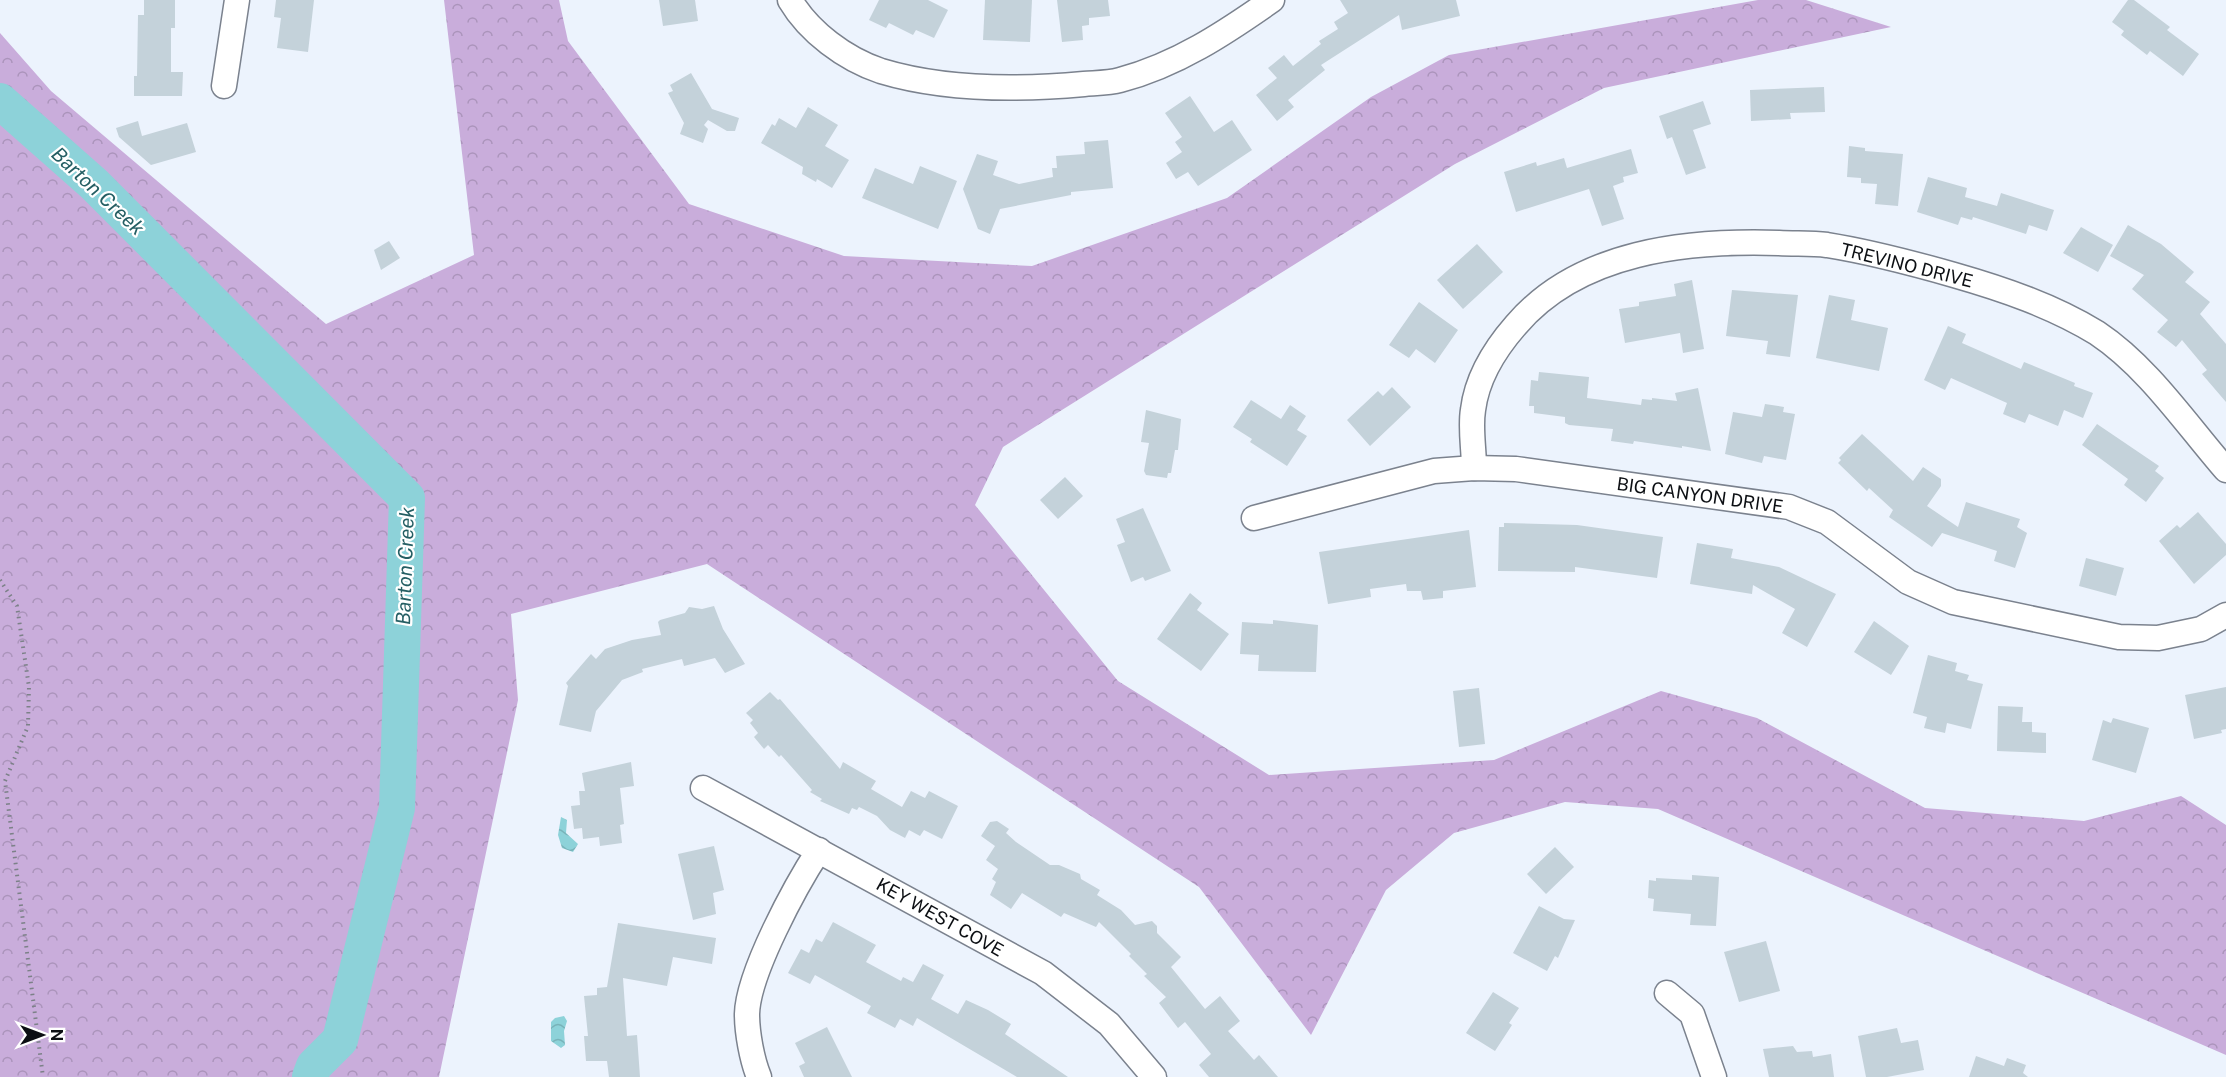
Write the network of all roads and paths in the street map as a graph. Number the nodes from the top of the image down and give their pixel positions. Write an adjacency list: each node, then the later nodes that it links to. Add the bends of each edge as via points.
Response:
1 (237, 0): 4 (street)
2 (790, 0): 3 (street, via 800,18 834,47 880,70 992,87 1058,87 1119,81 1180,58)
3 (1272, 0)
4 (224, 86)
5 (1474, 468): 6 (street, TREVINO DRIVE, via 1473,410 1481,381 1498,346 1528,310 1566,282 1613,261 1678,247 1749,242 1824,245 1886,255 1997,287 2061,313 2127,356); 7 (street, BIG CANYON DRIVE, via 1434,471); 9 (street, BIG CANYON DRIVE, via 1516,469 1788,507 1827,522 1908,582 1953,602 2064,627 2119,637 2158,638 2202,628)
6 (2226, 470)
7 (1254, 518)
8 (0, 580): 13 (path, via 17,606 29,687 28,726 5,781)
9 (2226, 615)
10 (703, 788): 11 (street, KEY WEST COVE)
11 (819, 850): 14 (street, via 758,967 747,1014); 15 (street, KEY WEST COVE, via 1043,973 1109,1024)
12 (1667, 993): 16 (street, via 1692,1014)
13 (43, 1077)
14 (759, 1077)
15 (1154, 1077)
16 (1714, 1077)

